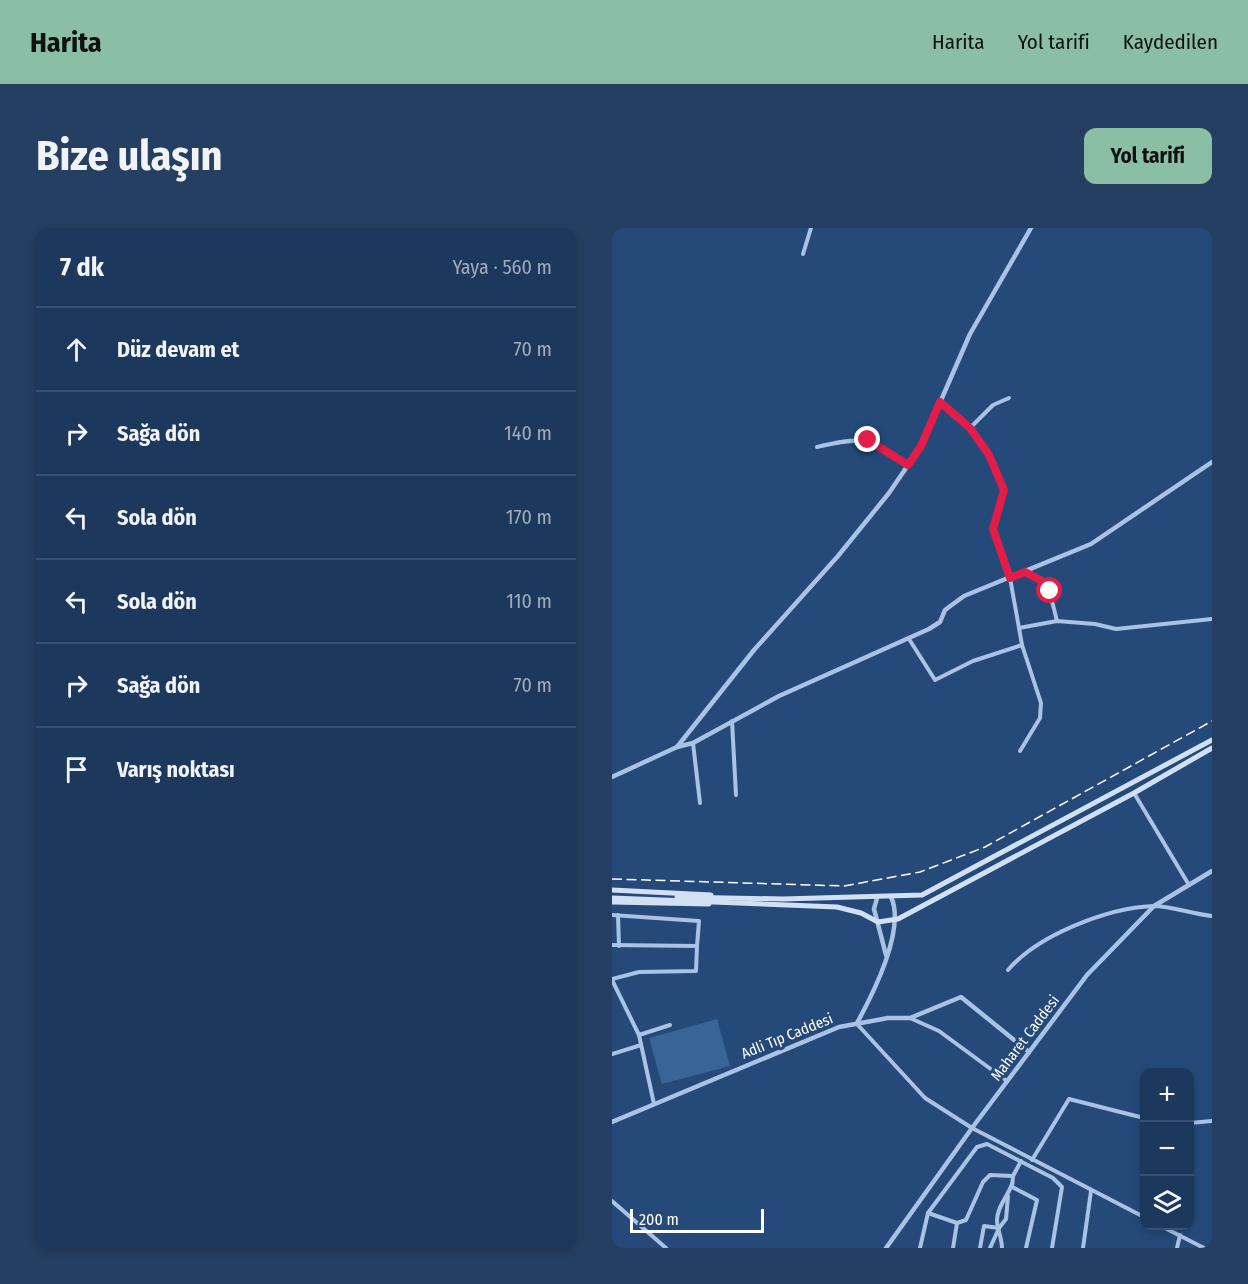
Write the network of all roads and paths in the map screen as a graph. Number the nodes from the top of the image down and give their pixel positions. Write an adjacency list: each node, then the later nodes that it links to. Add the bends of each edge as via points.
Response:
1 (811, 228): 3 (street)
2 (1031, 228): 5 (street, via 970,334)
3 (803, 254)
4 (1008, 398): 6 (street, via 993,405)
5 (940, 402): 6 (street); 9 (street)
6 (970, 428): 11 (street, via 989,455 1004,490 993,529)
7 (817, 447): 9 (street, via 868,440)
8 (1212, 462): 10 (street, via 1091,544)
9 (908, 465): 20 (street, via 838,556 754,650)
10 (1025, 572): 11 (street); 13 (street, via 1044,582 1050,591)
11 (1010, 578): 14 (street); 15 (street, via 964,596 945,610 939,622)
12 (1212, 619): 13 (street, via 1116,629)
13 (1057, 621): 14 (street)
14 (1018, 628): 16 (street)
15 (909, 639): 16 (street, via 935,680 973,661); 17 (street)
16 (1022, 645): 22 (street, via 1041,703 1040,718)
17 (732, 720): 19 (street); 25 (street)
18 (1212, 740): 30 (main road, via 922,896)
19 (693, 743): 20 (street); 26 (street)
20 (677, 747): 23 (street)
21 (1212, 748): 24 (main road)
22 (1020, 751)
23 (612, 777)
24 (1134, 793): 28 (street); 38 (main road)
25 (736, 795)
26 (700, 803)
27 (1212, 872): 28 (street, Maharet Caddesi)
28 (1189, 885): 34 (street, Maharet Caddesi)
29 (612, 894): 32 (main road)
30 (891, 897): 31 (main road); 38 (street)
31 (877, 898): 32 (main road); 39 (street, via 874,909)
32 (721, 900): 33 (main road, via 702,905); 39 (main road, via 837,907)
33 (612, 902)
34 (1154, 906): 37 (street); 44 (street, via 1097,916 1021,955); 51 (street, Maharet Caddesi, via 1086,975)
35 (612, 915): 36 (street)
36 (618, 915): 41 (street); 42 (street, via 699,921)
37 (1212, 916)
38 (895, 919): 39 (main road); 43 (street)
39 (878, 921): 43 (street)
40 (612, 945): 41 (street)
41 (619, 945): 42 (street)
42 (698, 946): 45 (street, via 696,971 639,972)
43 (886, 958): 47 (street, via 874,994)
44 (1008, 970)
45 (612, 980): 49 (street)
46 (910, 1018): 47 (street, Adli Tıp Caddesi); 51 (street, Adli Tıp Caddesi, via 961,997); 53 (street, via 939,1031)
47 (857, 1024): 54 (street, Adli Tıp Caddesi, via 839,1027); 59 (street, via 925,1098)
48 (670, 1025): 49 (street)
49 (639, 1035): 50 (street)
50 (641, 1045): 52 (street); 54 (street)
51 (1029, 1052): 53 (street, Maharet Caddesi)
52 (612, 1054)
53 (1007, 1081): 59 (street, Maharet Caddesi)
54 (654, 1104): 57 (street, Adli Tıp Caddesi)
55 (1140, 1117): 60 (street, via 1069,1099)
56 (1212, 1120): 58 (street)
57 (612, 1122)
58 (1194, 1122)
59 (972, 1128): 60 (street); 74 (street, Maharet Caddesi)
60 (1032, 1160): 64 (street)
61 (1021, 1161): 62 (street); 67 (street, via 987,1143 976,1147); 81 (street, via 1062,1187)
62 (1013, 1176): 63 (street); 69 (street, via 990,1175 966,1220)
63 (1012, 1183): 65 (street); 80 (street, via 1012,1187 1037,1200)
64 (1091, 1191): 68 (street); 82 (street)
65 (1008, 1195): 70 (street, via 1006,1219); 70 (street, via 998,1211)
66 (612, 1202): 73 (street)
67 (928, 1213): 69 (street); 75 (street)
68 (1140, 1215)
69 (957, 1223): 76 (street)
70 (999, 1228): 77 (street, via 984,1226); 78 (street); 79 (street)
71 (1169, 1230): 72 (street)
72 (1180, 1235): 83 (street); 84 (street)
73 (666, 1248)
74 (886, 1248)
75 (920, 1248)
76 (953, 1248)
77 (980, 1248)
78 (990, 1248)
79 (1002, 1248)
80 (1026, 1248)
81 (1052, 1248)
82 (1083, 1248)
83 (1177, 1248)
84 (1204, 1248)

